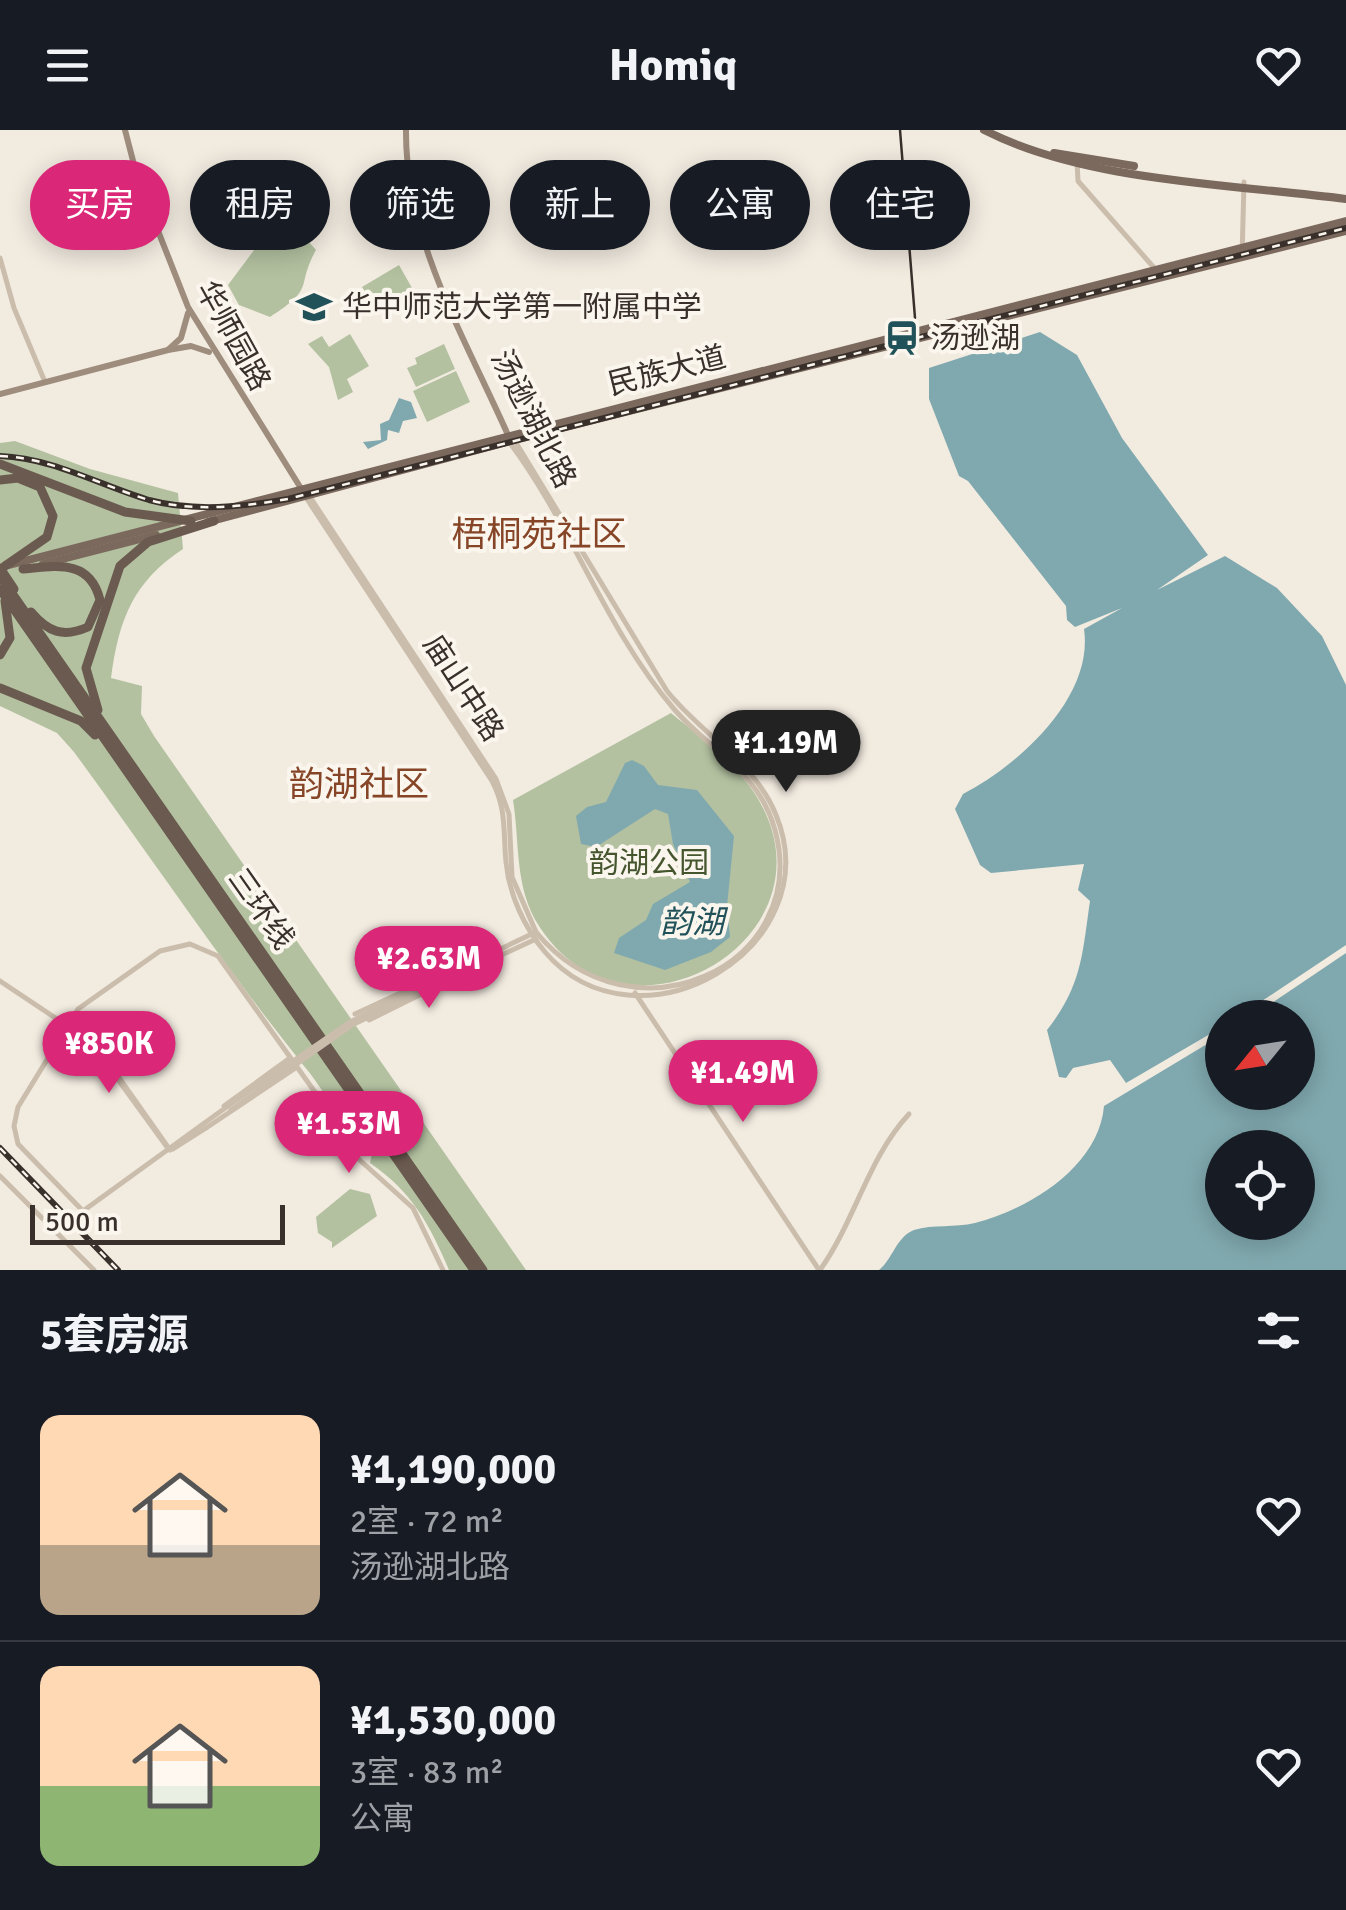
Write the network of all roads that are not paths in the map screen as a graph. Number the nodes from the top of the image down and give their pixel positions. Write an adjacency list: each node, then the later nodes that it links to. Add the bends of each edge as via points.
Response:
1 (125, 130): 14 (main road, 华师园路)
2 (407, 130): 19 (main road, 汤逊湖北路, via 422,230)
3 (984, 130): 5 (main road, via 1019,148)
4 (994, 130): 5 (main road)
5 (1077, 161): 6 (main road); 13 (street, via 1078,181)
6 (1244, 184): 7 (main road); 10 (street)
7 (1346, 196)
8 (1346, 221): 10 (main road, 民族大道)
9 (1346, 231): 12 (main road, 民族大道)
10 (1240, 248): 12 (street); 13 (main road, 民族大道)
11 (0, 258): 17 (street)
12 (1242, 258): 13 (main road, 民族大道)
13 (1158, 273): 19 (main road, 民族大道)
14 (188, 307): 15 (main road, via 181,338); 16 (main road, 华师园路)
15 (168, 350): 16 (main road, via 190,346); 17 (main road)
16 (214, 356): 22 (main road, 华师园路)
17 (45, 382): 18 (main road)
18 (0, 394)
19 (511, 438): 22 (main road, 民族大道); 37 (street, 汤逊湖北路, via 663,694 742,769 776,833 772,902 741,950 688,984)
20 (0, 464): 24 (highway, via 125,512)
21 (0, 480): 26 (highway, via 18,478 40,487 53,516 47,537)
22 (305, 492): 23 (main road, 民族大道); 24 (main road, 民族大道); 34 (street, 庙山中路, via 492,781 506,814 508,878)
23 (214, 520): 25 (main road, 民族大道); 31 (highway, via 148,542 120,566 86,668)
24 (191, 521): 26 (main road, 民族大道)
25 (23, 569): 26 (main road, 民族大道); 28 (highway, via 78,569 91,576 100,600 88,627 67,634 45,627)
26 (1, 571): 27 (highway, bridge)
27 (6, 591): 28 (highway); 29 (highway, via 10,638); 32 (highway, 三环线); 33 (highway, 三环线)
28 (22, 602): 31 (highway)
29 (0, 655)
30 (0, 688): 32 (highway, via 81,721)
31 (101, 716): 33 (highway)
32 (127, 774): 49 (highway, 三环线)
33 (155, 801): 50 (highway, 三环线)
34 (536, 935): 35 (street); 37 (street, 汤逊湖北路, via 573,974 608,990)
35 (476, 964): 38 (street); 39 (street); 44 (street, bridge, via 352,1025)
36 (0, 983): 40 (street)
37 (635, 991): 51 (street)
38 (355, 1014)
39 (361, 1023)
40 (67, 1026): 41 (street, via 78,1009 146,960 190,944 218,956); 45 (street, via 98,1052); 45 (street, via 18,1107 14,1134 25,1153 83,1211)
41 (290, 1058): 42 (street); 44 (street)
42 (297, 1068): 44 (street); 48 (street, via 346,1150 413,1208)
43 (909, 1114): 51 (street, via 892,1133 841,1241)
44 (205, 1126): 45 (street)
45 (170, 1150)
46 (0, 1176): 47 (street)
47 (94, 1270)
48 (443, 1270)
49 (474, 1270)
50 (483, 1270)
51 (819, 1270)

